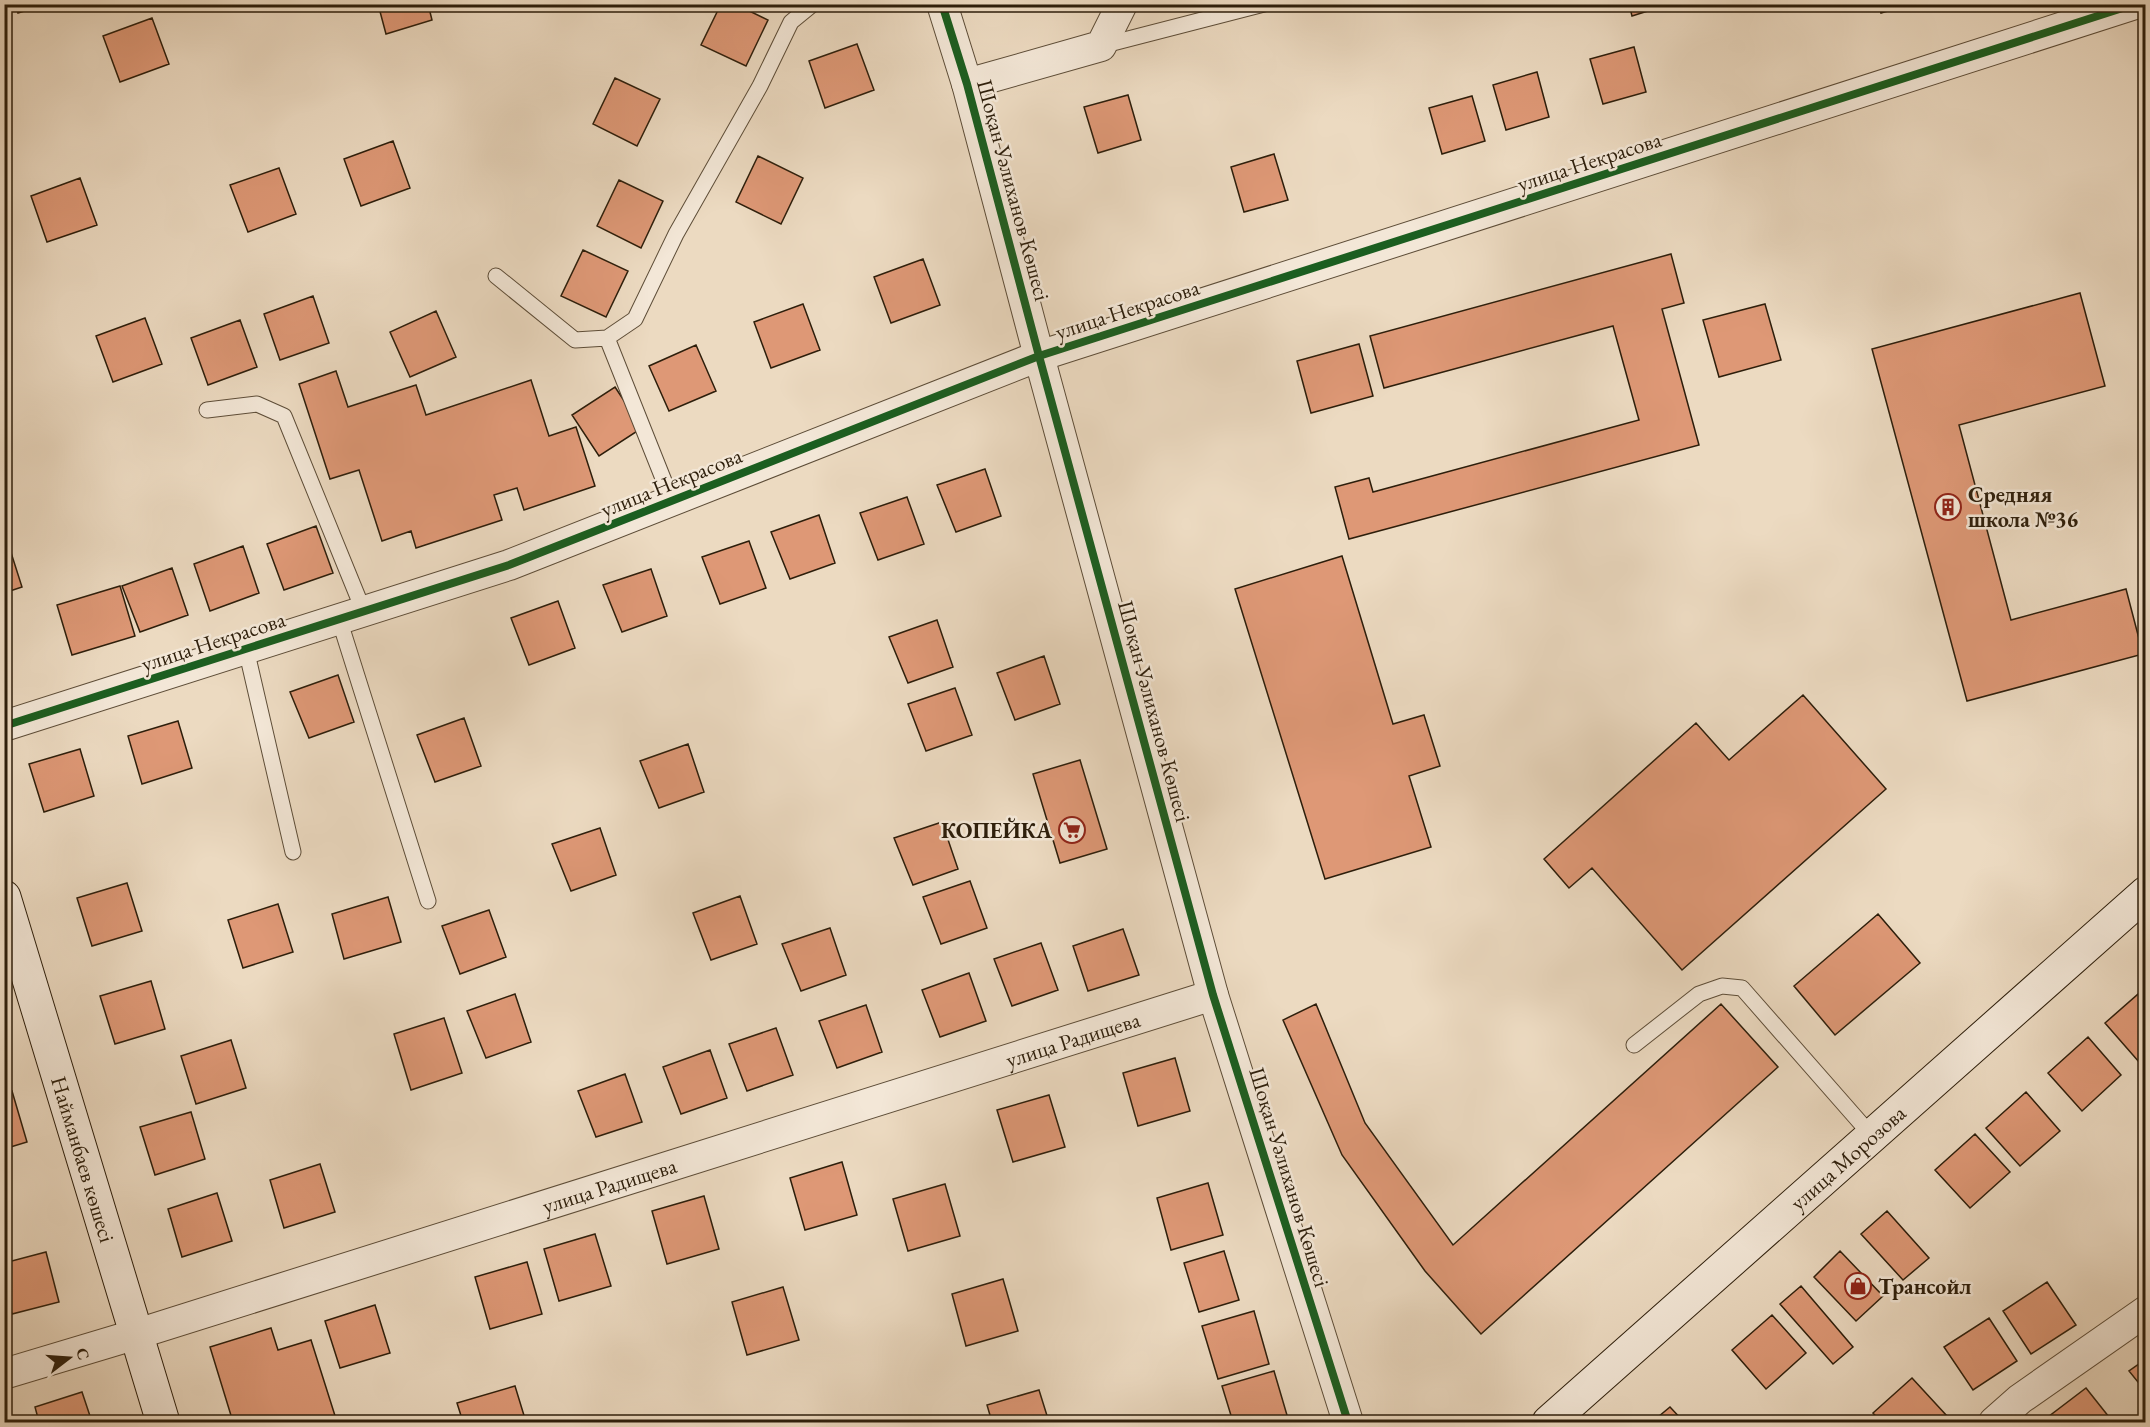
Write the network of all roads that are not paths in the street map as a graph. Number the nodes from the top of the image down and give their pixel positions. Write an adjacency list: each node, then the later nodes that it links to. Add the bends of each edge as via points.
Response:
1 (813, 4): 9 (lane, via 791,22 760,86 676,234 635,319)
2 (942, 4): 7 (street, Шоқан Уәлиханов Көшесі)
3 (1122, 4): 6 (street)
4 (1264, 4): 6 (lane)
5 (2135, 4): 10 (street, улица Некрасова)
6 (1101, 46): 7 (street)
7 (967, 84): 10 (street, Шоқан Уәлиханов Көшесі)
8 (496, 276): 9 (lane, via 575,340)
9 (607, 338): 12 (lane, улица Некрасова)
10 (1039, 356): 12 (street, улица Некрасова); 20 (street, Шоқан Уәлиханов Көшесі)
11 (207, 410): 13 (lane, via 257,404 284,416)
12 (672, 501): 13 (street, улица Некрасова, via 509,566)
13 (352, 616): 14 (street, улица Некрасова); 19 (lane)
14 (246, 649): 15 (street, улица Некрасова); 16 (lane, улица Некрасова)
15 (4, 726)
16 (293, 852)
17 (2145, 893): 22 (main road, улица Морозова)
18 (4, 897): 24 (main road, Найманбаев көшесі)
19 (428, 901)
20 (1213, 994): 24 (street, улица Радищева); 27 (street, Шоқан Уәлиханов Көшесі)
21 (1634, 1045): 22 (lane, via 1699,994 1722,986 1742,988)
22 (1872, 1136): 28 (main road, улица Морозова)
23 (2145, 1311): 29 (street)
24 (137, 1334): 25 (street, улица Радищева); 26 (main road, Найманбаев көшесі)
25 (4, 1374)
26 (163, 1422)
27 (1348, 1422)
28 (1550, 1422)
29 (1994, 1422)

